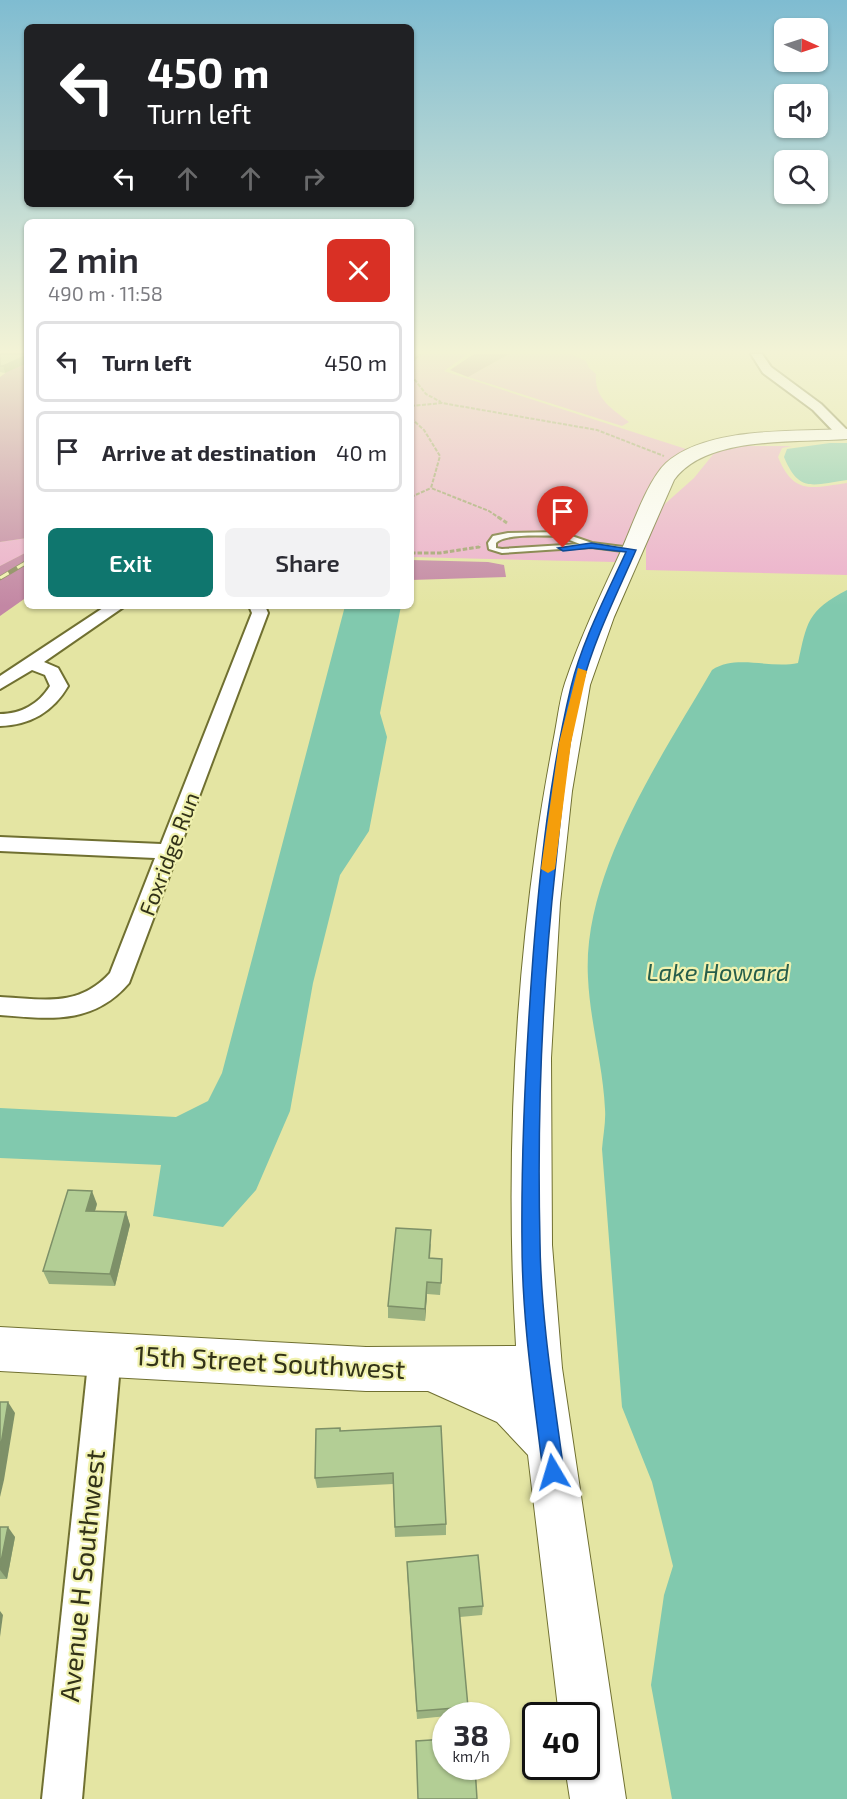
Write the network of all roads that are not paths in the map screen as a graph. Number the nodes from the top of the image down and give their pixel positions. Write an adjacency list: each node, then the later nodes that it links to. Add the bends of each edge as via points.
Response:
1 (752, 438): 3 (street, via 718,444 689,457 664,479)
2 (591, 545): 2 (lane, via 560,534 508,534 496,538 492,549); 3 (lane)
3 (631, 550): 14 (street, via 577,685 551,835 533,1058 531,1245)
4 (112, 609): 6 (street)
5 (258, 609): 10 (street, Foxridge Run)
6 (30, 663): 7 (street); 8 (street, via 51,672 59,686 55,694 29,715)
7 (0, 684)
8 (0, 720)
9 (0, 844): 10 (street)
10 (170, 851): 11 (street, Foxridge Run, via 126,965 112,988 98,1000 68,1009)
11 (0, 1006)
12 (0, 1349): 13 (street, 15th Street Southwest)
13 (105, 1354): 15 (street, 15th Street Southwest); 19 (street, Avenue H Southwest)
14 (540, 1368): 15 (street, 15th Street Southwest); 16 (street)
15 (432, 1371): 16 (street, via 513,1406)
16 (550, 1444): 17 (street)
17 (584, 1702)
18 (595, 1780): 20 (street)
19 (62, 1799)
20 (598, 1799)

